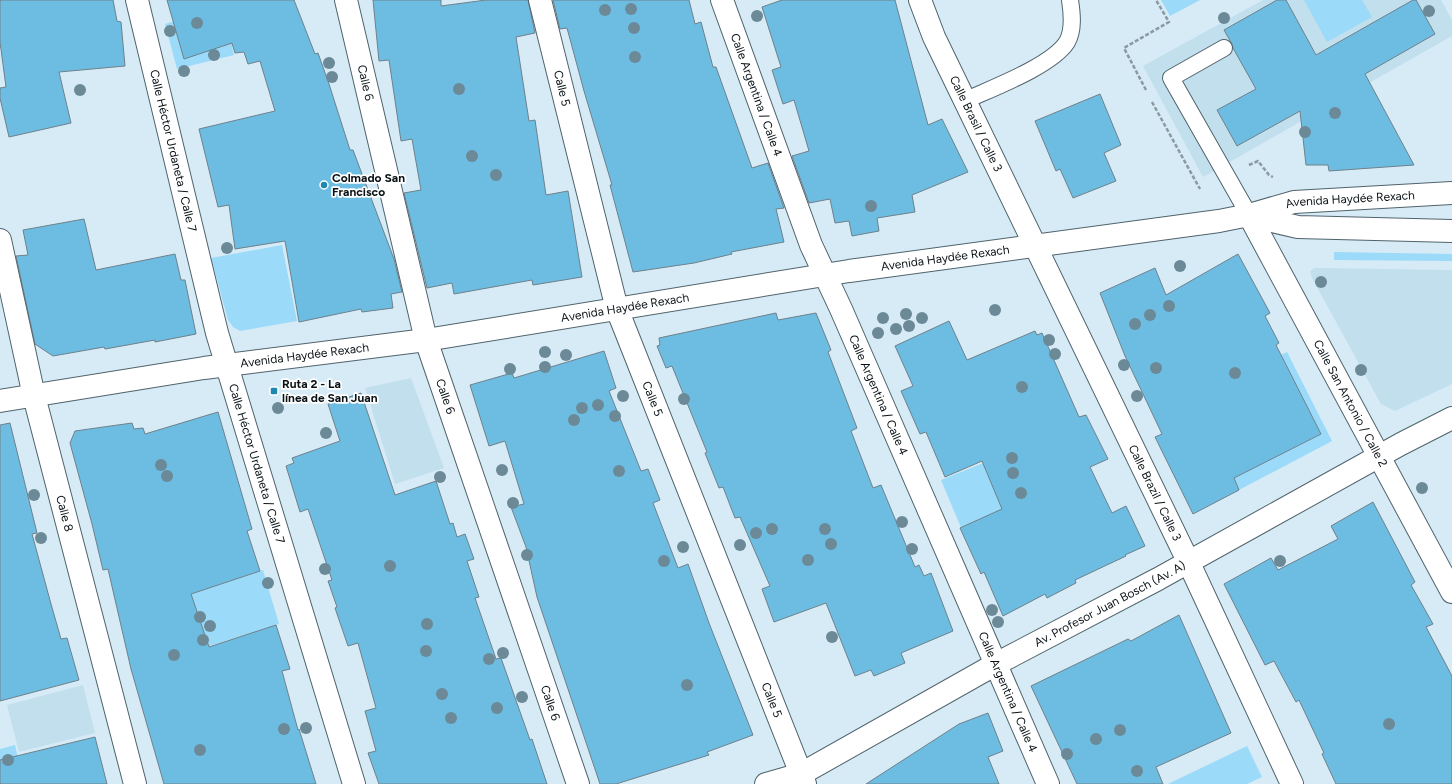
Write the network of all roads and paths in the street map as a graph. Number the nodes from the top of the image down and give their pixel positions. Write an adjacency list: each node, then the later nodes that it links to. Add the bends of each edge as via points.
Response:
1 (137, 0): 19 (street, Calle Héctor Urdaneta / Calle 7, via 217,332)
2 (346, 0): 18 (street, Calle 6)
3 (540, 0): 17 (street, Calle 5)
4 (722, 0): 16 (street, Calle Argentina / Calle 4, via 811,245)
5 (920, 0): 8 (street, Calle Brasil / Calle 3)
6 (1070, 0): 8 (lane, via 1073,20 1067,41 1058,52 1022,75)
7 (1224, 48): 12 (lane, via 1171,78)
8 (964, 101): 15 (street, Calle Brasil / Calle 3)
9 (1245, 167): 10 (path, via 1258,161 1269,175)
10 (1276, 179)
11 (1452, 193): 12 (street, Avenida Haydée Rexach, via 1294,202)
12 (1249, 215): 13 (street, Avenida Haydée Rexach, via 1298,227); 15 (street, Avenida Haydée Rexach); 23 (street, Calle San Antonio / Calle 2)
13 (1452, 231)
14 (0, 240): 20 (street, Calle 8)
15 (1035, 246): 16 (street, Avenida Haydée Rexach); 24 (street, Calle Brazil / Calle 3)
16 (825, 275): 17 (street, Avenida Haydée Rexach); 26 (street, Calle Argentina / Calle 4)
17 (617, 309): 18 (street, Avenida Haydée Rexach); 27 (street, Calle 5)
18 (426, 340): 19 (street, Avenida Haydée Rexach); 30 (street, Calle 6)
19 (228, 365): 20 (street, Avenida Haydée Rexach); 29 (street, Calle Héctor Urdaneta / Calle 7)
20 (34, 396): 21 (street, Avenida Haydée Rexach); 28 (street, Calle 8)
21 (0, 401)
22 (1452, 418): 23 (street, Av. Profesor Juan Bosch (Av. A))
23 (1380, 457): 24 (street, Av. Profesor Juan Bosch (Av. A)); 25 (street, Calle San Antonio / Calle 2)
24 (1188, 561): 26 (street, Av. Profesor Juan Bosch (Av. A)); 33 (street, Calle Brazil / Calle 3)
25 (1452, 592)
26 (996, 664): 27 (street, Av. Profesor Juan Bosch (Av. A)); 32 (street, Calle Argentina / Calle 4)
27 (803, 779): 31 (street, Av. Profesor Juan Bosch (Av. A))
28 (135, 784)
29 (354, 784)
30 (578, 784)
31 (766, 784)
32 (1048, 784)
33 (1292, 784)

